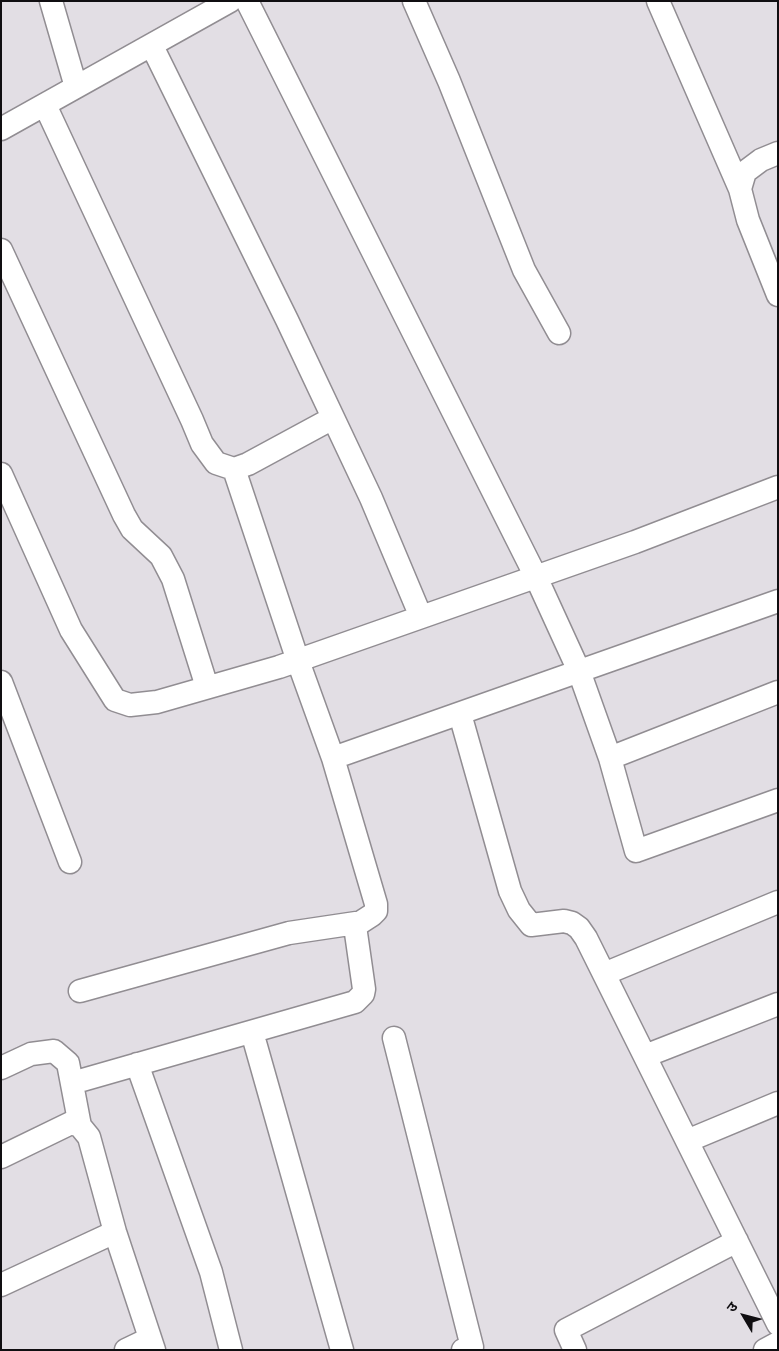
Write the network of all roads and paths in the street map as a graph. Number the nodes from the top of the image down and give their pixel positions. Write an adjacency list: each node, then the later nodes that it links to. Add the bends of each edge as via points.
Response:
1 (51, 1): 7 (street)
2 (230, 1): 6 (street)
3 (247, 1): 19 (street)
4 (414, 1): 14 (street, via 524,270)
5 (665, 3): 11 (street)
6 (152, 46): 7 (street); 15 (street)
7 (76, 87): 8 (street)
8 (45, 105): 9 (street); 16 (street, via 202,444 216,463)
9 (1, 129)
10 (778, 153): 11 (street, via 745,172)
11 (740, 189): 13 (street, via 748,220)
12 (1, 250): 25 (street, via 124,515 132,529 161,556 173,579)
13 (777, 289)
14 (559, 333)
15 (334, 418): 16 (street); 21 (street)
16 (234, 469): 22 (street)
17 (1, 474): 25 (street, via 71,630 115,700 130,706)
18 (778, 486): 19 (street)
19 (536, 577): 21 (street); 23 (street)
20 (778, 601): 23 (street)
21 (421, 617): 22 (street)
22 (298, 661): 25 (street); 29 (street)
23 (579, 671): 27 (street); 30 (street)
24 (1, 682): 28 (street)
25 (208, 688)
26 (778, 692): 30 (street)
27 (460, 714): 29 (street); 35 (street, via 510,891 520,910 532,925 572,923 582,933)
28 (11, 735): 32 (street)
29 (333, 758): 34 (street, via 376,904 372,915)
30 (610, 758): 31 (street, via 636,851)
31 (778, 800)
32 (70, 862)
33 (778, 902): 35 (street)
34 (356, 923): 36 (street, via 290,933); 38 (street, via 364,979 359,999)
35 (604, 974): 40 (street)
36 (80, 991)
37 (778, 1004): 40 (street)
38 (252, 1032): 41 (street); 56 (street)
39 (394, 1038): 57 (street, via 472,1347)
40 (645, 1056): 46 (street, via 643,1058)
41 (137, 1064): 43 (street); 55 (street, via 211,1272)
42 (1, 1068): 43 (street, via 31,1054 54,1051 68,1063)
43 (72, 1083): 45 (street)
44 (778, 1103): 46 (street)
45 (80, 1126): 47 (street, via 72,1123); 48 (street, via 89,1137)
46 (687, 1141): 49 (street)
47 (1, 1157)
48 (115, 1232): 50 (street); 53 (street)
49 (737, 1241): 51 (street); 58 (street, via 566,1330)
50 (1, 1285)
51 (778, 1324)
52 (778, 1343): 59 (street)
53 (152, 1344): 54 (street)
54 (126, 1350)
55 (231, 1350)
56 (342, 1350)
57 (463, 1350)
58 (575, 1350)
59 (765, 1350)

